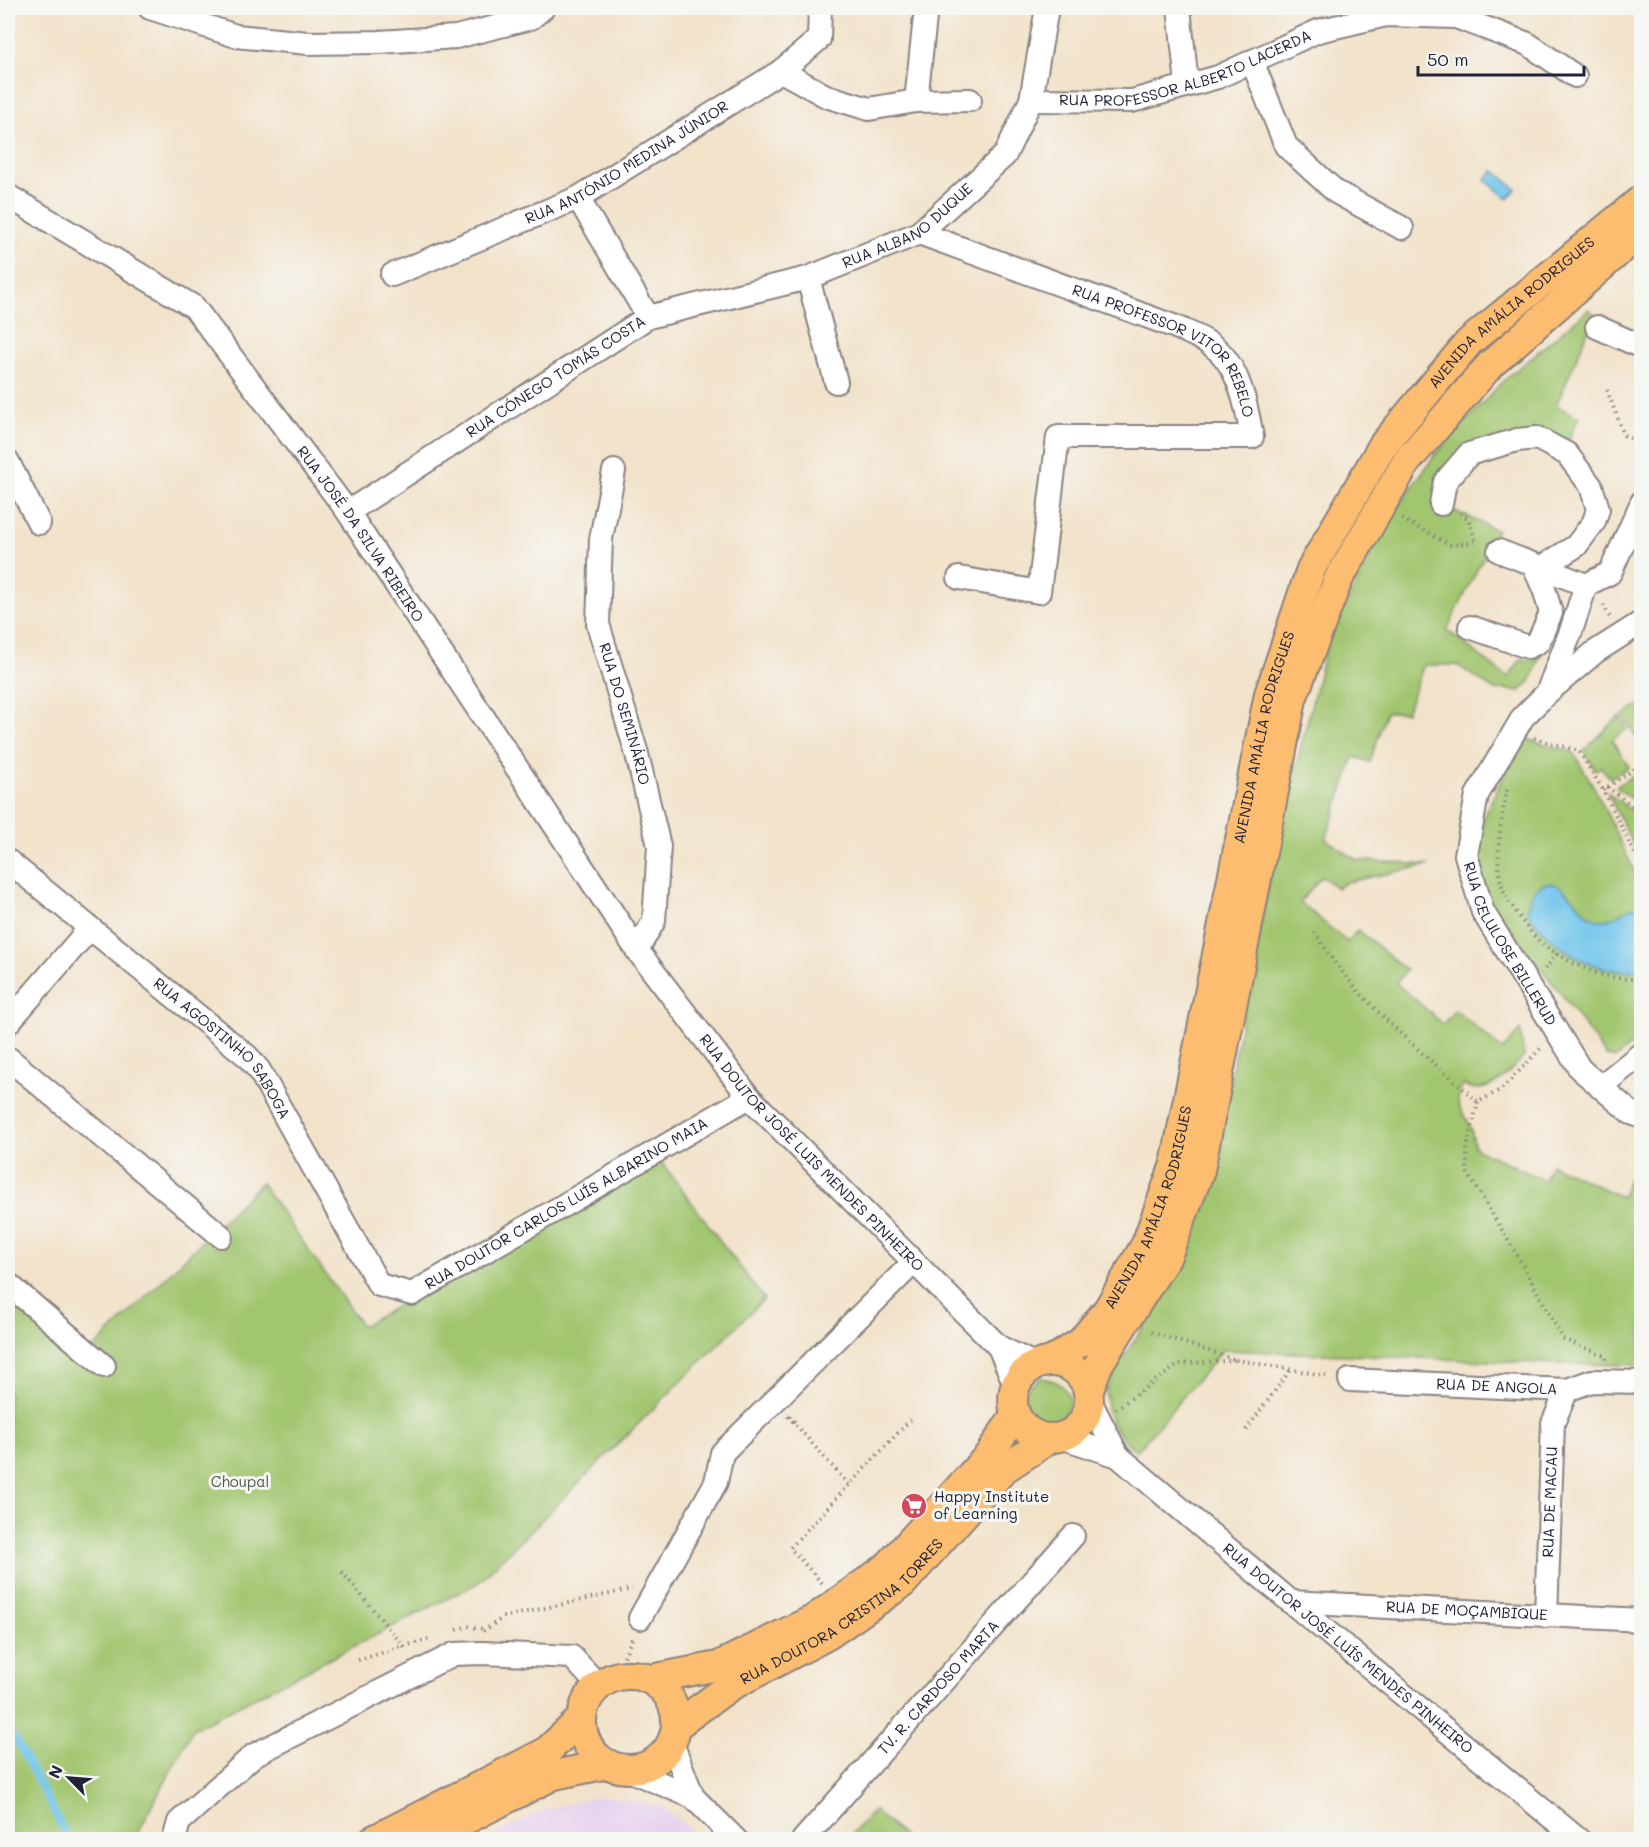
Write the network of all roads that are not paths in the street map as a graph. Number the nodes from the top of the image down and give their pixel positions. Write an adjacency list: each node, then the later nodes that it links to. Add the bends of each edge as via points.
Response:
1 (150, 8): 2 (street, via 236,36 308,43 456,37 531,18)
2 (543, 8)
3 (820, 8): 8 (street, RUA ANTÓNIO MEDINA JÚNIOR, via 819,39)
4 (926, 8): 13 (street)
5 (1047, 8): 12 (street, RUA ALBANO DUQUE)
6 (1179, 8): 10 (street)
7 (1252, 61): 9 (street, RUA PROFESSOR ALBERTO LACERDA, via 1318,31 1386,15 1456,17 1528,44); 10 (street, RUA PROFESSOR ALBERTO LACERDA, via 1218,77); 17 (street, via 1286,146 1336,192)
8 (781, 71): 13 (street, via 826,96 869,109); 15 (street, RUA ANTÓNIO MEDINA JÚNIOR)
9 (1575, 76)
10 (1187, 85): 12 (street, RUA PROFESSOR ALBERTO LACERDA, via 1132,101)
11 (970, 100): 13 (street)
12 (1031, 100): 19 (street, RUA ALBANO DUQUE, via 1005,155)
13 (916, 101)
14 (8, 196): 30 (street, RUA JOSÉ DA SILVA RIBEIRO, via 194,307)
15 (578, 198): 20 (street, RUA ANTÓNIO MEDINA JÚNIOR); 22 (street, RUA CÓNEGO TOMÁS COSTA)
16 (1641, 200): 53 (main road, AVENIDA AMÁLIA RODRIGUES, via 1469,342 1383,445 1311,569 1269,694 1176,1164 1146,1244 1108,1308 1081,1342)
17 (1402, 228)
18 (1641, 231): 59 (main road, AVENIDA AMÁLIA RODRIGUES, via 1490,365 1407,461 1338,580 1292,699 1200,1170 1167,1256 1098,1365)
19 (919, 232): 21 (street, RUA ALBANO DUQUE); 34 (street, RUA PROFESSOR VITOR REBELO, via 1176,327 1215,347 1232,368 1246,402 1252,437 1058,437 1039,592)
20 (392, 275)
21 (808, 278): 22 (street, RUA ALBANO DUQUE); 25 (street)
22 (648, 317): 30 (street, RUA CÓNEGO TOMÁS COSTA)
23 (1597, 327): 24 (street)
24 (1641, 347)
25 (836, 382)
26 (8, 462): 31 (street)
27 (614, 471): 41 (street, RUA DO SEMINÁRIO, via 601,540 598,624 637,754 659,846 654,921)
28 (1641, 502): 35 (street, via 1610,573)
29 (1441, 504): 33 (street, via 1445,482 1469,454 1537,438 1567,454 1591,486 1598,509 1594,522 1576,546)
30 (348, 512): 41 (street, RUA JOSÉ DA SILVA RIBEIRO)
31 (39, 523)
32 (1492, 548): 33 (street)
33 (1538, 566): 35 (street); 37 (street, via 1551,613 1538,642 1528,647)
34 (959, 578)
35 (1592, 591): 38 (street, via 1571,631)
36 (1641, 622): 38 (street, RUA CELULOSE BILLERUD, via 1595,652)
37 (1470, 627)
38 (1548, 693): 45 (street, RUA CELULOSE BILLERUD, via 1522,717 1477,795 1466,855 1483,912 1580,1069)
39 (8, 861): 40 (street, RUA AGOSTINHO SABOGA)
40 (90, 928): 42 (street); 51 (street, RUA AGOSTINHO SABOGA, via 259,1070)
41 (637, 950): 46 (street, RUA DOUTOR JOSÉ LUIS MENDES PINHEIRO)
42 (8, 1023)
43 (1641, 1053): 45 (street)
44 (8, 1058): 48 (street)
45 (1600, 1087): 47 (street, RUA CELULOSE BILLERUD, via 1630,1113)
46 (749, 1097): 49 (street, RUA DOUTOR JOSÉ LUIS MENDES PINHEIRO); 51 (street, RUA DOUTOR CARLOS LUÍS ALBARINO MAIA, via 412,1294)
47 (1641, 1117)
48 (221, 1236)
49 (913, 1263): 52 (street, RUA DOUTOR JOSÉ LUIS MENDES PINHEIRO); 66 (street, via 722,1453 716,1482)
50 (8, 1284): 54 (street)
51 (379, 1286)
52 (999, 1347): 53 (street, RUA DOUTOR JOSÉ LUIS MENDES PINHEIRO); 57 (street, RUA DOUTOR JOSÉ LUIS MENDES PINHEIRO)
53 (1043, 1363): 57 (main road, via 1020,1377); 59 (main road, via 1071,1367 1079,1374)
54 (104, 1366)
55 (1350, 1380): 58 (street, RUA DE ANGOLA)
56 (1641, 1382): 58 (street, RUA DE ANGOLA, via 1592,1381)
57 (1015, 1385): 60 (main road)
58 (1567, 1390): 65 (street, RUA DE MACAU, via 1553,1423)
59 (1091, 1400): 61 (main road, via 1081,1423); 62 (street, RUA DOUTOR JOSÉ LUÍS MENDES PINHEIRO)
60 (1015, 1415): 61 (main road, via 1029,1432); 68 (main road, RUA DOUTORA CRISTINA TORRES, via 989,1455 886,1567 839,1602 814,1619 718,1666)
61 (1056, 1438): 62 (street, RUA DOUTOR JOSÉ LUÍS MENDES PINHEIRO); 71 (main road, RUA DOUTORA CRISTINA TORRES, via 1004,1469 903,1583 828,1635 729,1687)
62 (1118, 1456): 64 (street, RUA DOUTOR JOSÉ LUÍS MENDES PINHEIRO)
63 (1073, 1536): 78 (street, TV. R. CARDOSO MARTA)
64 (1291, 1602): 65 (street, RUA DE MOÇAMBIQUE); 79 (street, RUA DOUTOR JOSÉ LUÍS MENDES PINHEIRO)
65 (1546, 1616): 67 (street, RUA DE MOÇAMBIQUE)
66 (640, 1618)
67 (1641, 1620)
68 (651, 1679): 69 (main road, via 633,1674); 71 (main road, via 666,1691 674,1707)
69 (607, 1681): 70 (main road, via 587,1700); 74 (street, via 572,1658 454,1654 254,1755 179,1822)
70 (582, 1718): 72 (main road, via 593,1752); 75 (main road, via 546,1752)
71 (674, 1734): 72 (main road, via 660,1758 644,1767); 73 (street)
72 (617, 1766): 73 (street); 76 (main road, via 554,1775)
73 (693, 1797): 77 (street)
74 (174, 1839)
75 (374, 1839)
76 (426, 1839)
77 (736, 1839)
78 (804, 1839)
79 (1579, 1839)

